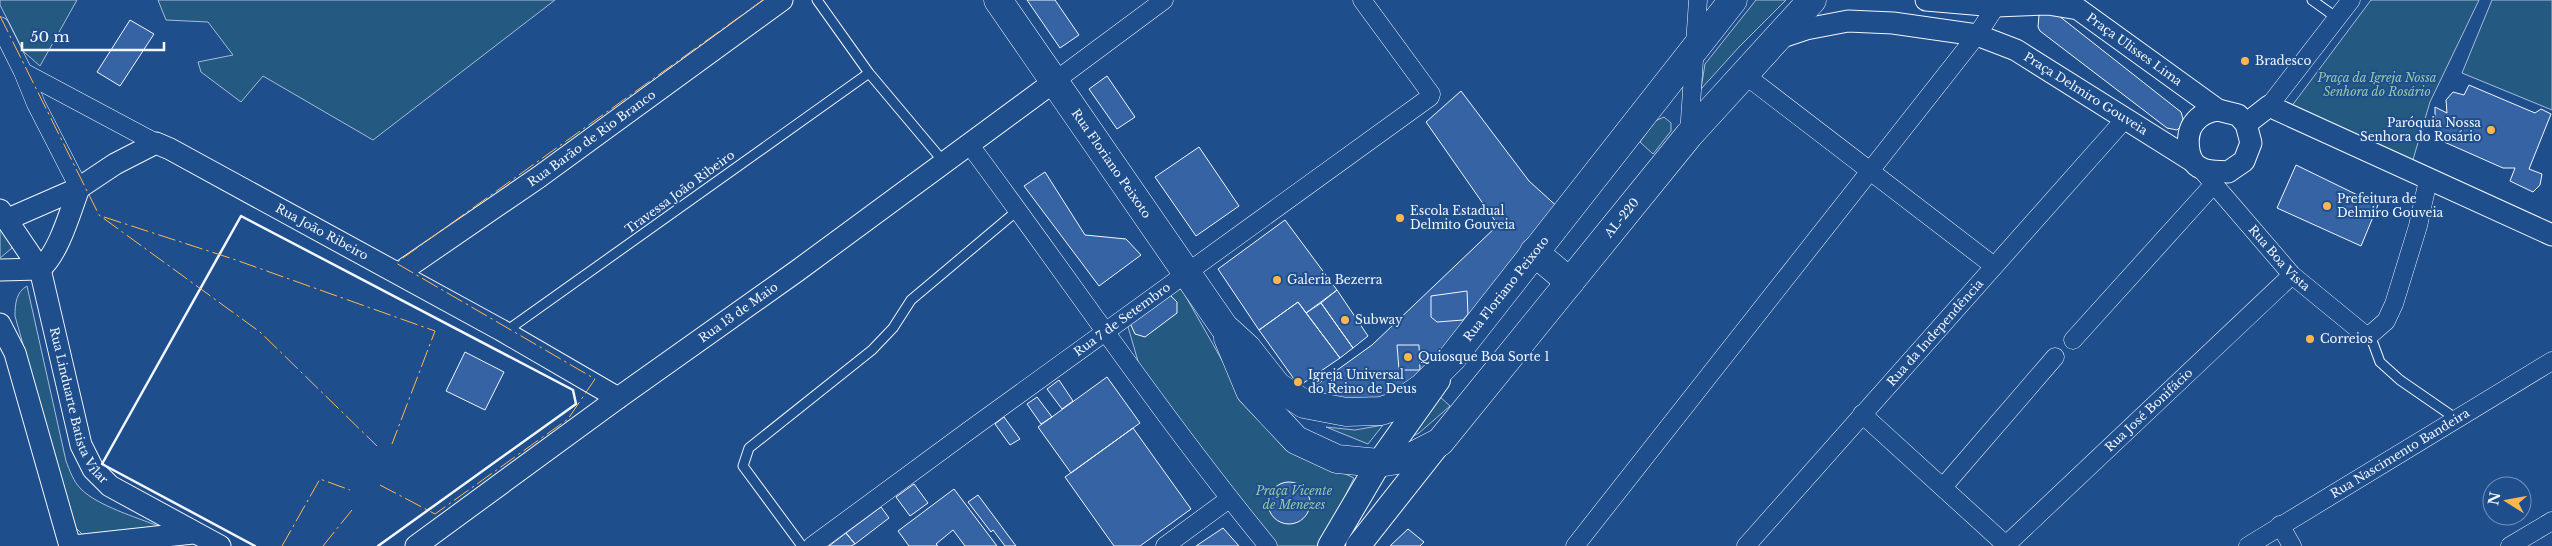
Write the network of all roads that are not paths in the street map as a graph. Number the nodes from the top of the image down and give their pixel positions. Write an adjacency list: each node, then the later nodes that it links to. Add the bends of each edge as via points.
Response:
1 (782, 0): 42 (street, Rua Barão de Rio Branco, via 539,177)
2 (817, 0): 20 (lane)
3 (998, 0): 22 (highway, Rua Floriano Peixoto)
4 (1164, 0): 22 (street)
5 (1362, 0): 43 (street, Rua 7 de Setembro, via 1431,94 1430,97)
6 (1698, 0): 18 (street)
7 (1733, 0): 18 (highway, Rua Floriano Peixoto)
8 (1812, 0): 17 (highway, AL-220 / AL-220)
9 (1926, 0): 13 (street, Praça Ulisses Lima)
10 (2312, 0): 14 (lane)
11 (2351, 0): 14 (street)
12 (2074, 5): 13 (street, Praça Ulisses Lima); 24 (street, Praça Ulisses Lima)
13 (1996, 6): 16 (street)
14 (2337, 18): 23 (street)
15 (0, 26): 19 (street)
16 (1976, 35): 17 (street, via 1893,23 1848,21); 25 (street, Praça Delmiro Gouveia, via 2016,50); 32 (street)
17 (1779, 38): 21 (highway, AL-220 / AL-220)
18 (1695, 48): 27 (street); 38 (highway, Rua Floriano Peixoto)
19 (23, 72): 28 (street, Rua João Ribeiro); 34 (street)
20 (869, 73): 30 (lane); 48 (lane, Travessa João Ribeiro)
21 (1745, 75): 27 (highway, AL-220 / AL-220); 32 (street)
22 (1055, 81): 29 (street, Rua 13 de Maio); 43 (highway, Rua Floriano Peixoto)
23 (2269, 106): 26 (street); 33 (street)
24 (2218, 110): 26 (street, via 2238,115); 31 (street, via 2208,112 2193,123 2188,142)
25 (2125, 119): 31 (street, Praça Delmiro Gouveia); 39 (street, Rua da Independência)
26 (2246, 124): 31 (street, via 2251,143 2244,161 2228,172)
27 (1689, 135): 45 (highway, AL-220 / AL-220)
28 (156, 143): 34 (street, via 115,164); 42 (street, Rua João Ribeiro)
29 (969, 144): 30 (street, Rua 13 de Maio); 35 (street)
30 (943, 162): 55 (street, Rua 13 de Maio, via 798,271)
31 (2201, 171): 44 (street, Rua Boa Vista); 51 (street)
32 (1870, 172): 39 (street); 75 (street)
33 (2428, 180): 37 (street); 50 (street, via 2418,226 2394,304 2386,322)
34 (80, 188): 36 (street); 40 (street, via 59,240)
35 (1018, 210): 49 (street); 69 (lane, via 911,300 893,328 872,350 749,448 743,466)
36 (4, 215): 40 (street, Rua Linduarte Batista Vilar)
37 (2552, 235)
38 (1534, 252): 45 (highway); 53 (highway, Rua Floriano Peixoto)
39 (1994, 266): 56 (street, Rua da Independência)
40 (40, 269): 41 (street); 64 (street, Rua Linduarte Batista Vilar, via 81,445 92,469 110,486)
41 (0, 270)
42 (399, 273): 48 (street, Rua João Ribeiro)
43 (1187, 273): 47 (highway, Rua Floriano Peixoto); 49 (street, Rua 7 de Setembro)
44 (2292, 275): 50 (street, Rua Boa Vista, via 2364,334); 77 (street, Rua José Bonifácio)
45 (1570, 282): 58 (highway, AL-220 / AL-220)
46 (0, 324): 66 (street, via 15,353)
47 (1224, 327): 53 (highway, Rua Floriano Peixoto, via 1277,386 1304,404 1346,412 1396,406 1423,387); 59 (highway, Rua Floriano Peixoto / AL-220, via 1250,391 1296,440 1337,459)
48 (505, 332): 55 (street, Rua João Ribeiro)
49 (1104, 332): 61 (street); 70 (street, Rua 7 de Setembro)
50 (2370, 335): 57 (lane, via 2380,362 2400,380)
51 (2073, 340)
52 (2055, 356): 60 (street)
53 (1452, 358): 59 (main road)
54 (2552, 361): 57 (street, Rua Nascimento Bandeira)
55 (618, 398): 65 (street, Rua 13 de Maio)
56 (1862, 414): 60 (street); 76 (street, Rua da Independência)
57 (2458, 420): 63 (street, Rua Nascimento Bandeira)
58 (1440, 442): 59 (highway, Rua Floriano Peixoto / AL-220, via 1409,458); 74 (main road)
59 (1379, 463): 73 (main road)
60 (1943, 488): 77 (street)
61 (1229, 499): 71 (street); 72 (street)
62 (2552, 521): 80 (street)
63 (2280, 525): 78 (street, Rua Nascimento Bandeira); 79 (street)
64 (193, 532): 67 (street); 68 (street, Rua Linduarte Batista Vilar)
65 (416, 545)
66 (70, 546)
67 (74, 546)
68 (220, 546)
69 (802, 546)
70 (812, 546)
71 (1165, 546)
72 (1268, 546)
73 (1330, 546)
74 (1358, 546)
75 (1575, 546)
76 (1746, 546)
77 (2006, 546)
78 (2248, 546)
79 (2292, 546)
80 (2510, 546)

